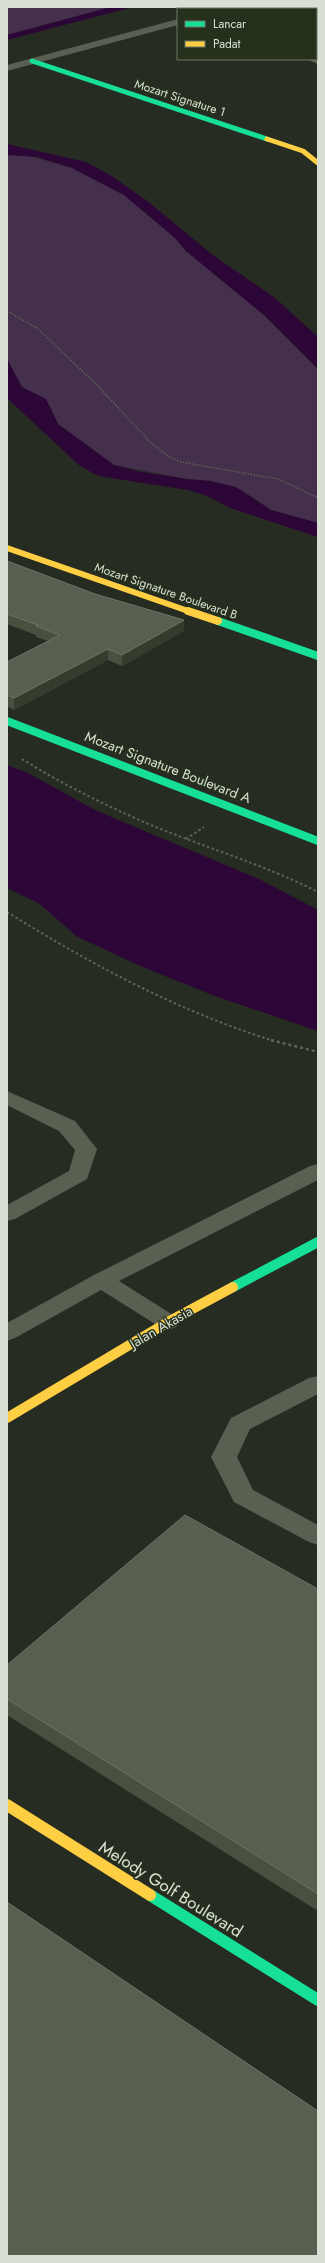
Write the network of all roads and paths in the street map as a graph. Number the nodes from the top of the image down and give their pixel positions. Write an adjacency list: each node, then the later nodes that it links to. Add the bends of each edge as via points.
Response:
1 (177, 22): 2 (street)
2 (32, 61): 3 (street); 4 (street, Mozart Signature 1, via 303,152)
3 (7, 68)
4 (317, 161)
5 (7, 311): 6 (path, via 37,328 91,379 151,443 168,456 181,462 278,480)
6 (318, 498)
7 (7, 548): 8 (street, Mozart Signature Boulevard B)
8 (318, 656)
9 (7, 721): 11 (street, Mozart Signature Boulevard A)
10 (18, 757): 12 (path, via 61,783 133,817 286,876)
11 (318, 841)
12 (318, 892)
13 (7, 912): 14 (path, via 63,948 150,994 250,1034)
14 (318, 1052)
15 (7, 1097): 17 (street, via 67,1126 86,1149 79,1174)
16 (318, 1171): 19 (street)
17 (7, 1214)
18 (318, 1242): 20 (street, Jalan Akasia)
19 (102, 1280): 20 (street); 21 (street)
20 (168, 1322): 23 (street, Jalan Akasia)
21 (7, 1333)
22 (318, 1384): 24 (street, via 240,1424 224,1457 243,1496)
23 (7, 1418)
24 (318, 1536)
25 (7, 1805): 26 (street, Melody Golf Boulevard)
26 (318, 2000)

